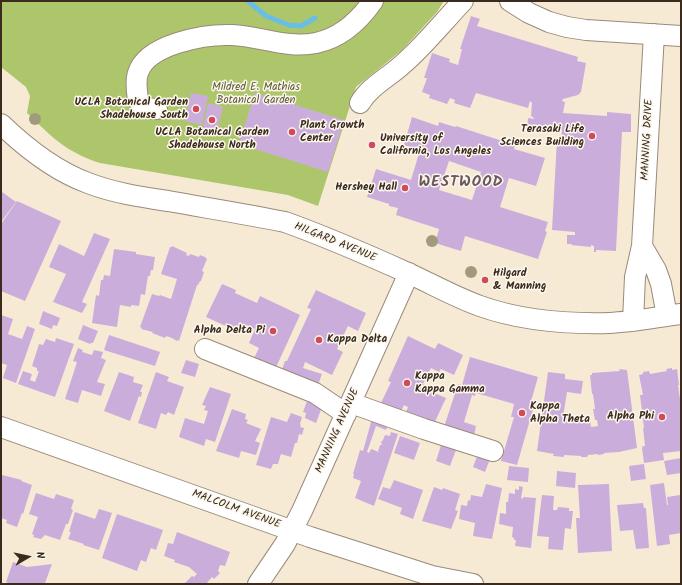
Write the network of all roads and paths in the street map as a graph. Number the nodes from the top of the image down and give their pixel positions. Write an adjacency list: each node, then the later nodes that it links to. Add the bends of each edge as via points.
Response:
1 (373, 1): 7 (street, via 349,27 330,39 314,43 292,45 232,35 177,42 152,55 138,73 138,100 142,106)
2 (463, 1): 6 (street, via 420,48 365,94)
3 (510, 1): 4 (street, via 529,14 567,27)
4 (654, 34): 5 (street); 9 (street, MANNING DRIVE)
5 (681, 36)
6 (360, 103)
7 (157, 109)
8 (1, 124): 10 (street, HILGARD AVENUE, via 22,145 43,160 88,183 129,195 285,222)
9 (642, 246): 11 (street, via 656,270); 12 (street, MANNING DRIVE, via 635,277)
10 (409, 273): 12 (street, HILGARD AVENUE, via 480,306 520,316 566,322); 14 (street, MANNING AVENUE)
11 (674, 315): 12 (street, HILGARD AVENUE)
12 (633, 321)
13 (205, 349): 14 (street)
14 (348, 408): 16 (street); 17 (street, MANNING AVENUE)
15 (1, 427): 17 (street, MALCOLM AVENUE)
16 (493, 451)
17 (292, 530): 18 (street, MANNING AVENUE); 19 (street, MALCOLM AVENUE, via 432,576)
18 (258, 584)
19 (474, 584)

